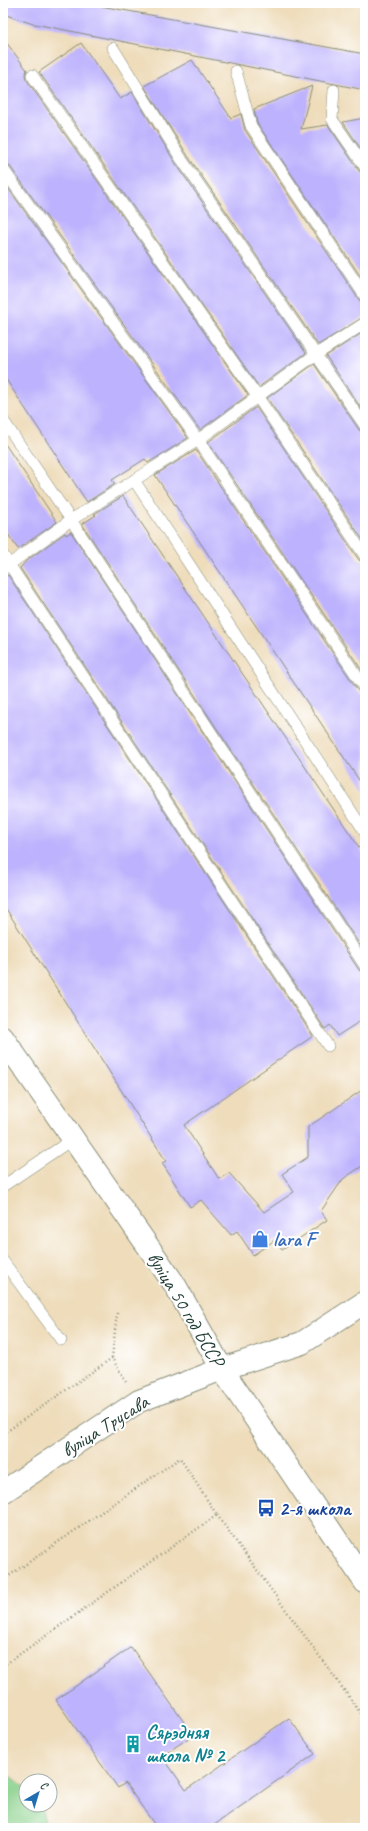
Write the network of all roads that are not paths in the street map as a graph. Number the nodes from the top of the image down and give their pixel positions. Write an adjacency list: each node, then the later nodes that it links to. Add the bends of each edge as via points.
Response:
1 (113, 48): 9 (lane, via 182,160)
2 (236, 71): 7 (lane, via 251,126)
3 (32, 75): 10 (lane)
4 (334, 90): 5 (lane, via 332,119)
5 (365, 167)
6 (3, 169): 13 (lane)
7 (365, 296)
8 (365, 323): 9 (lane)
9 (315, 354): 10 (lane); 12 (lane)
10 (258, 396): 13 (lane); 16 (lane)
11 (3, 420): 15 (lane)
12 (365, 426)
13 (198, 440): 14 (lane); 18 (lane)
14 (134, 480): 15 (lane); 19 (lane)
15 (71, 520): 17 (lane); 20 (lane)
16 (365, 556)
17 (5, 563): 22 (lane)
18 (365, 688)
19 (365, 832)
20 (365, 966)
21 (3, 1038): 23 (street, вуліца 50 год БССР)
22 (328, 1046)
23 (73, 1139): 24 (lane); 28 (street, вуліца 50 год БССР, via 175,1285)
24 (3, 1186)
25 (3, 1261): 27 (lane)
26 (365, 1302): 28 (street, вуліца Трусава, via 302,1343)
27 (61, 1340)
28 (222, 1369): 29 (street, вуліца Трусава, via 140,1401); 30 (street, вуліца 50 год БССР)
29 (3, 1492)
30 (365, 1582)

